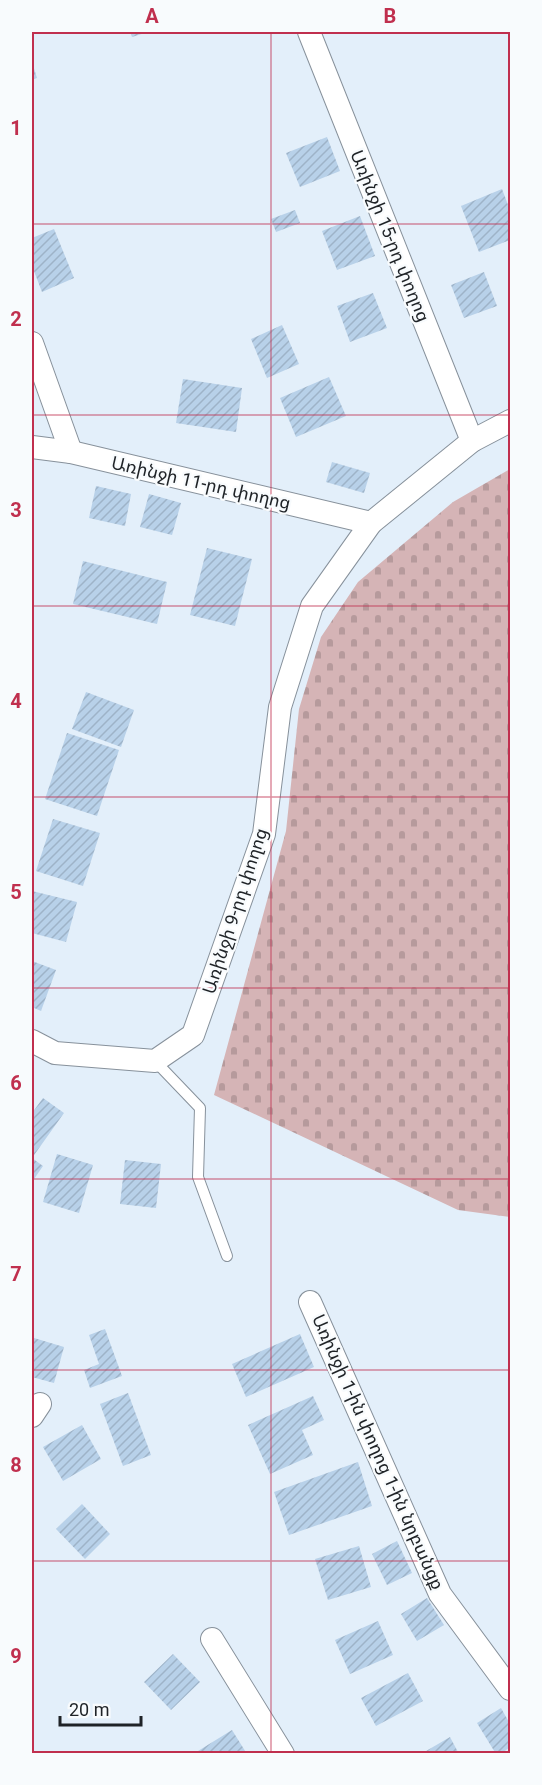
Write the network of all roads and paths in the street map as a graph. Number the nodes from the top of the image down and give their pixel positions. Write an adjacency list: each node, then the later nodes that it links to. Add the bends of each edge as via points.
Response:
1 (309, 32): 4 (street, Առինջի 15-րդ փողոց)
2 (32, 343): 6 (street)
3 (510, 421): 4 (street, Առինջի 9-րդ փողոց)
4 (472, 441): 7 (street, Առինջի 9-րդ փողոց)
5 (32, 447): 6 (street, Առինջի 11-րդ փողոց)
6 (71, 452): 7 (street, Առինջի 11-րդ փողոց)
7 (371, 523): 9 (street, Առինջի 9-րդ փողոց, via 312,606 280,707 264,834 194,1035)
8 (32, 1041): 9 (street, via 55,1053)
9 (155, 1061): 10 (lane, via 200,1108 198,1177)
10 (227, 1256)
11 (310, 1302): 13 (street, Առինջի 1-ին փողոց 1-ին նրբանցք, via 440,1594)
12 (212, 1639): 14 (street)
13 (510, 1689)
14 (283, 1754)

